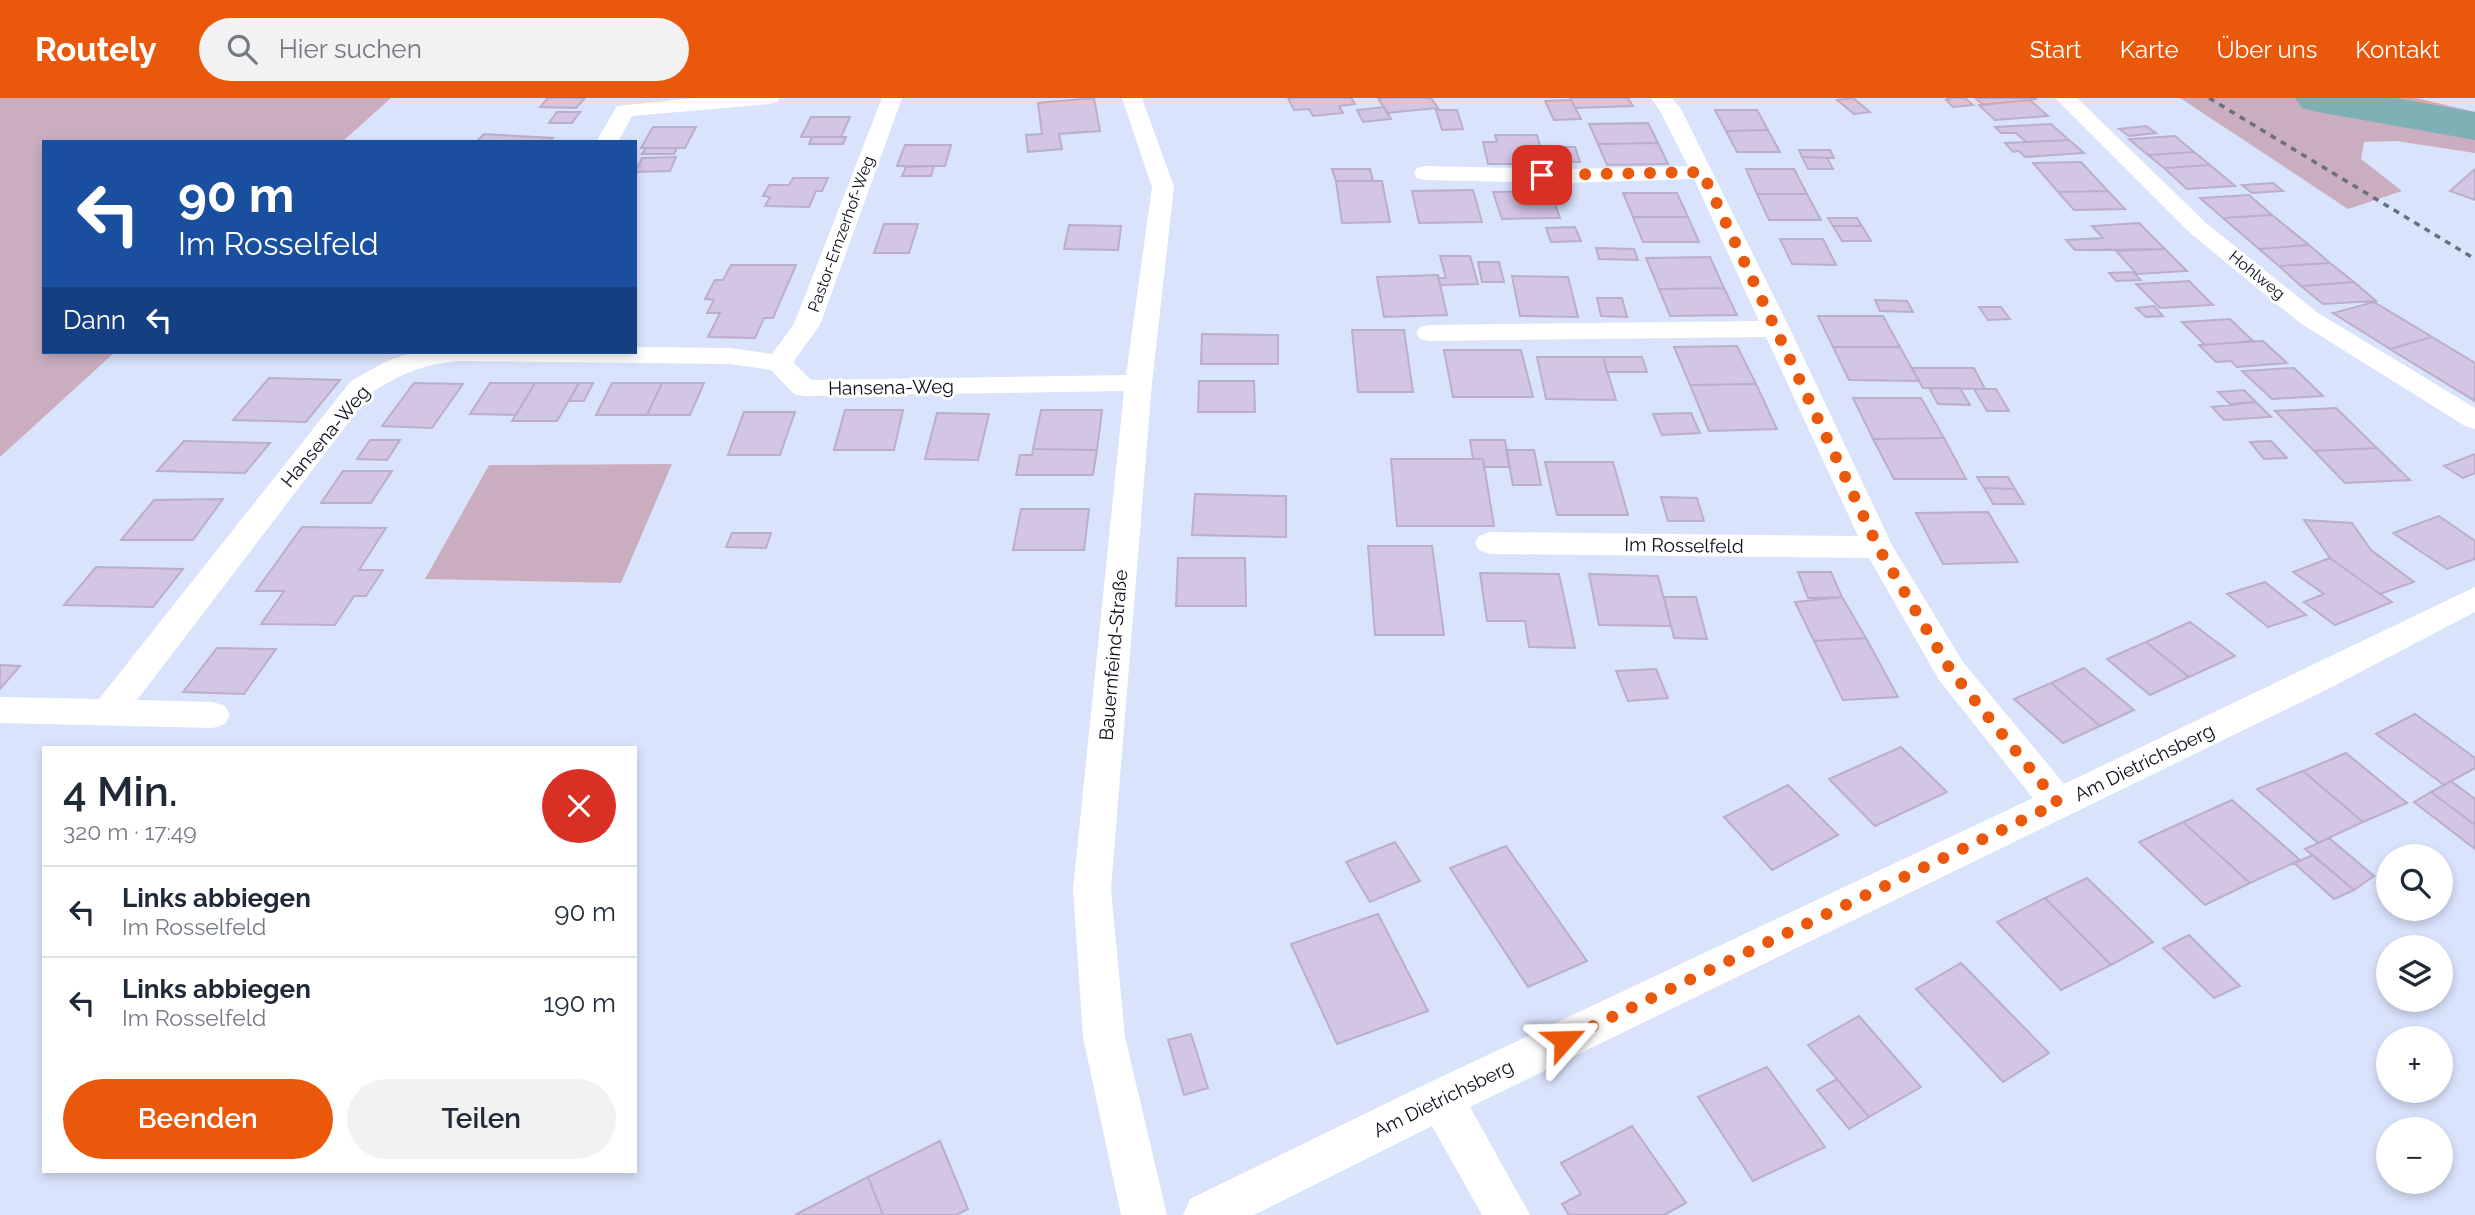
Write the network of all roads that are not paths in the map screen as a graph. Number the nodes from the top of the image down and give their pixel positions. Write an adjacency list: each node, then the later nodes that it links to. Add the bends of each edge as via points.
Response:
1 (770, 98): 6 (street, via 624,110)
2 (892, 98): 15 (street, Pastor-Ernzerhof-Weg, via 807,325)
3 (1132, 98): 16 (street, Bauernfeind-Straße, via 1163,187)
4 (1661, 98): 7 (street)
5 (2065, 98): 17 (street, Hohlweg, via 2198,228 2309,318)
6 (608, 140)
7 (1702, 172): 8 (street, via 1566,176); 10 (street)
8 (1425, 173)
9 (1478, 307): 11 (street)
10 (1777, 329): 11 (street); 19 (street)
11 (1491, 332): 12 (street)
12 (1429, 333)
13 (434, 354): 22 (street, Hansena-Weg, via 390,369 361,387)
14 (594, 354): 15 (street, Hansena-Weg, via 730,356)
15 (779, 363): 16 (street, Hansena-Weg, via 804,388)
16 (1138, 383): 26 (street, Bauernfeind-Straße, via 1091,889 1104,1037)
17 (2475, 420)
18 (1490, 544): 19 (street, Im Rosselfeld)
19 (1878, 547): 24 (street, via 1951,671)
20 (2475, 598): 24 (street, Am Dietrichsberg)
21 (0, 710): 22 (street)
22 (107, 712): 23 (street)
23 (213, 715)
24 (2058, 803): 25 (street, Am Dietrichsberg)
25 (1441, 1099): 27 (street, Am Dietrichsberg); 28 (street)
26 (1144, 1215)
27 (1206, 1215)
28 (1507, 1215)

